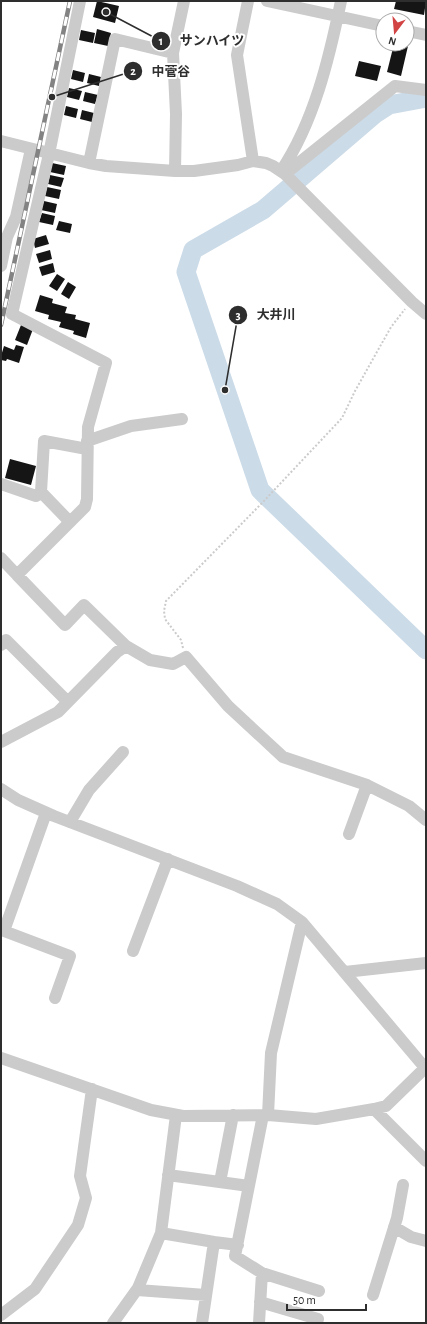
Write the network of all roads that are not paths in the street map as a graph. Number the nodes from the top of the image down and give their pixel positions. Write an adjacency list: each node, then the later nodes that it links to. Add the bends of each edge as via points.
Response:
1 (80, 1): 14 (street)
2 (184, 1): 10 (street)
3 (248, 1): 15 (street, via 237,55)
4 (266, 1): 6 (street)
5 (341, 1): 6 (street)
6 (338, 16): 7 (street); 18 (street, via 320,85)
7 (375, 24)
8 (415, 33): 9 (street)
9 (426, 35)
10 (173, 53): 16 (street, via 115,39); 17 (street)
11 (426, 90): 18 (street, via 395,86)
12 (1, 141): 13 (street)
13 (30, 149): 14 (street); 19 (street, via 16,217 7,237)
14 (49, 154): 16 (street); 22 (street, via 12,314 106,363 88,427)
15 (253, 161): 17 (street, via 194,171); 18 (street, via 266,163)
16 (89, 163): 17 (street)
17 (175, 171)
18 (284, 174): 20 (street)
19 (1, 266)
20 (426, 314)
21 (182, 418): 22 (street, via 131,426)
22 (87, 445): 24 (street, via 44,441); 25 (street, via 87,499 85,508)
23 (1, 484): 24 (street, via 36,496)
24 (41, 492): 25 (street)
25 (70, 522): 27 (street)
26 (1, 558): 27 (street)
27 (17, 575): 29 (street, via 65,625 84,605)
28 (1, 645): 30 (street, via 6,640)
29 (126, 646): 30 (street); 33 (street, via 150,660 173,664 186,657 228,706 283,757)
30 (68, 702): 31 (street, via 58,712)
31 (1, 742)
32 (123, 752): 37 (street, via 89,790)
33 (367, 785): 36 (street, via 409,806); 38 (street)
34 (1, 789): 35 (street)
35 (46, 813): 37 (street); 44 (street, via 4,931 70,956)
36 (426, 820)
37 (70, 822): 39 (street)
38 (348, 834)
39 (168, 859): 40 (street, via 277,904); 41 (street)
40 (302, 922): 43 (street); 50 (street, via 271,1053)
41 (133, 951)
42 (426, 962): 43 (street)
43 (345, 972): 46 (street)
44 (55, 998)
45 (1, 1058): 47 (street)
46 (426, 1068): 48 (street, via 386,1106)
47 (92, 1090): 49 (street, via 151,1110); 68 (street, via 80,1176 86,1198 78,1225 34,1289)
48 (374, 1109): 50 (street, via 316,1119); 52 (street)
49 (176, 1115): 51 (street); 53 (street)
50 (265, 1115): 51 (street); 56 (street)
51 (233, 1116): 54 (street)
52 (426, 1161)
53 (168, 1175): 54 (street); 58 (street)
54 (220, 1182): 56 (street)
55 (403, 1185): 57 (street)
56 (249, 1186): 61 (street)
57 (394, 1227): 59 (street, via 411,1237); 65 (street)
58 (161, 1233): 60 (street); 63 (street)
59 (426, 1241)
60 (214, 1242): 61 (street); 66 (street)
61 (238, 1245): 62 (street, via 235,1256)
62 (262, 1273): 64 (street); 67 (street)
63 (137, 1290): 66 (street); 69 (street)
64 (319, 1291)
65 (373, 1294)
66 (206, 1295): 70 (street)
67 (260, 1302): 71 (street); 72 (street, via 318,1319)
68 (1, 1315)
69 (113, 1323)
70 (202, 1323)
71 (259, 1323)
72 (316, 1323)

